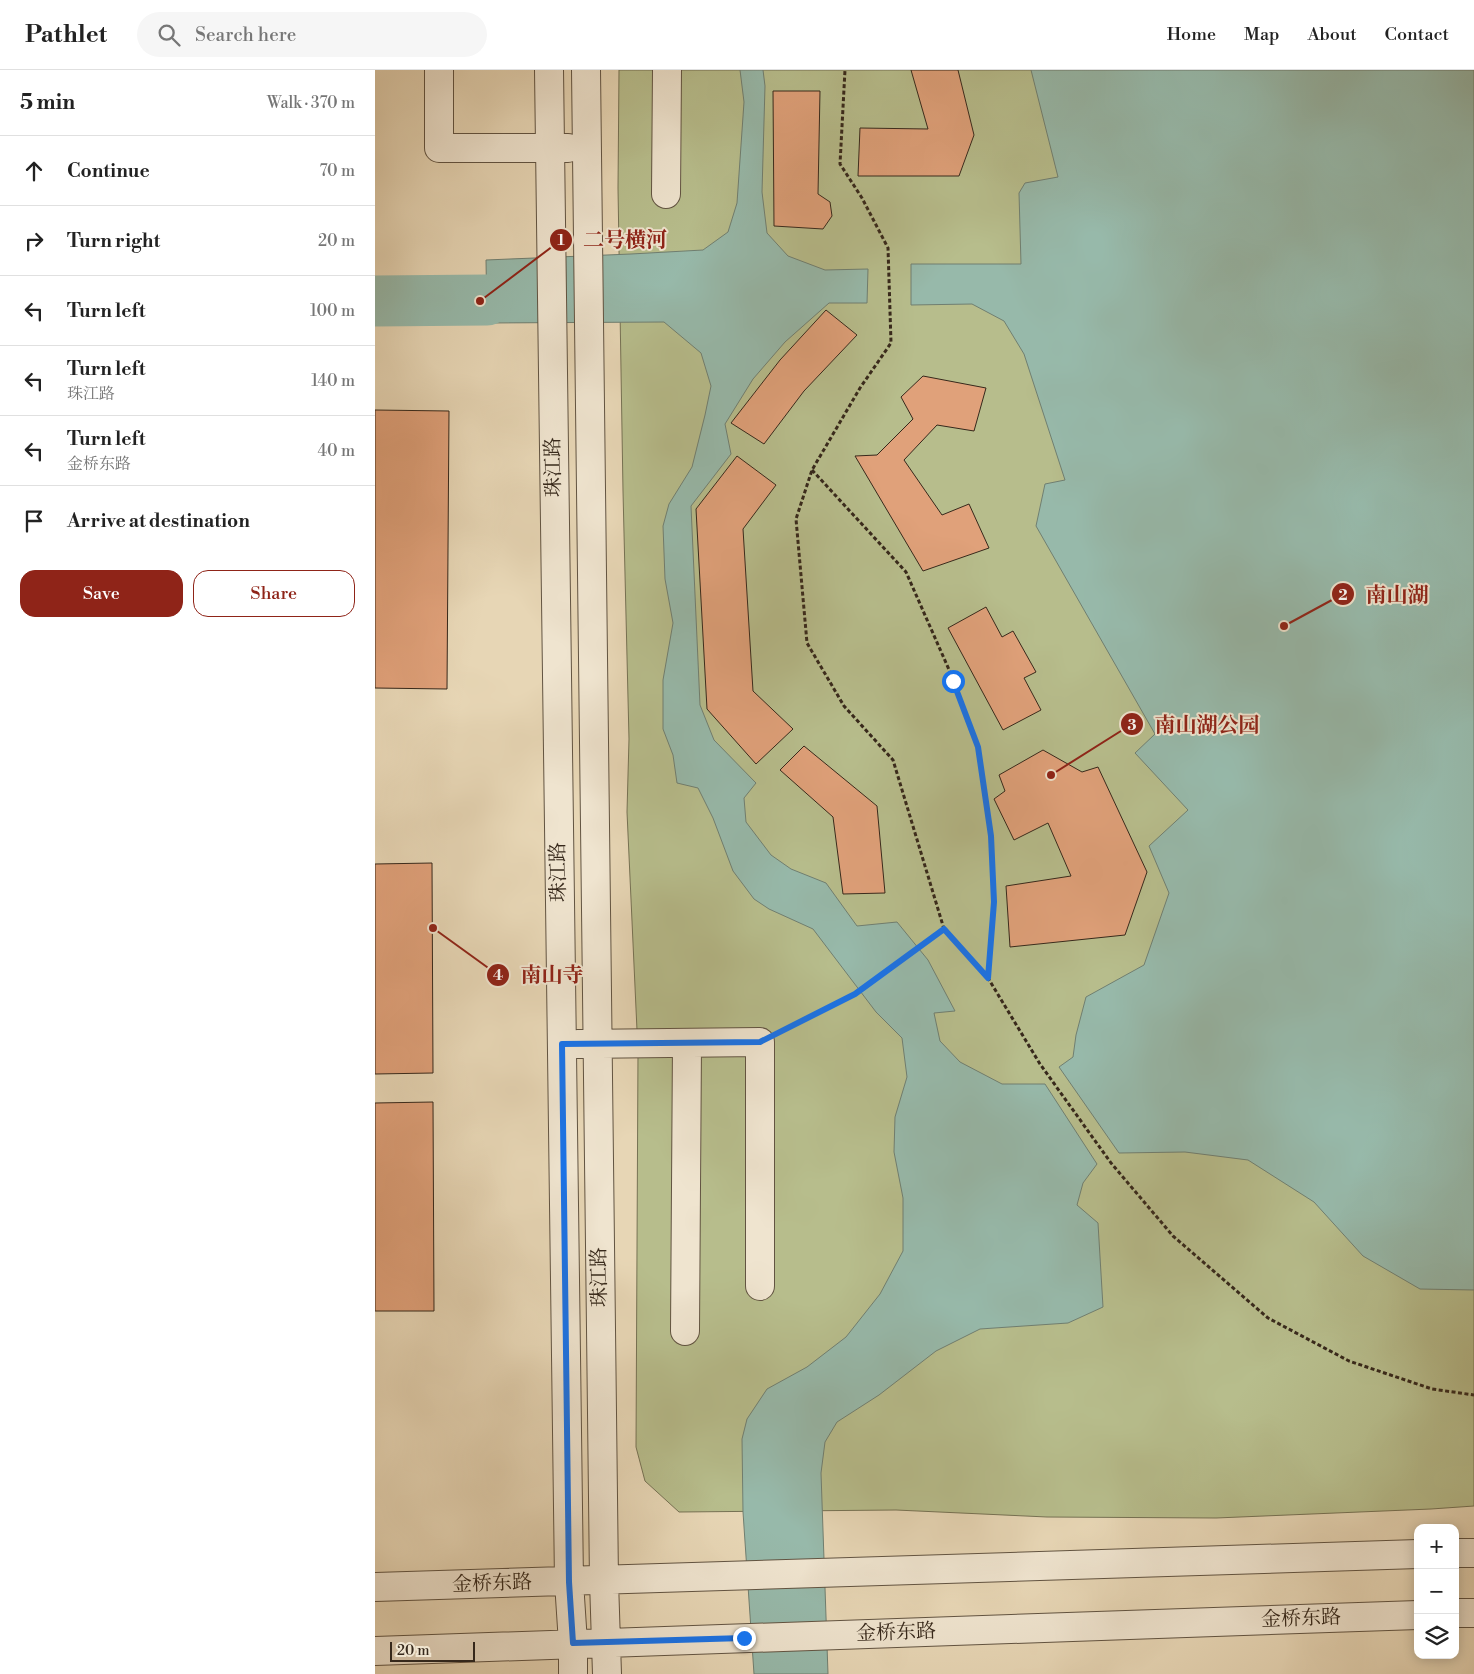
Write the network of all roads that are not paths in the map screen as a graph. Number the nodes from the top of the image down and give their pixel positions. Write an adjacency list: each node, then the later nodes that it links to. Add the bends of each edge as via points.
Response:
1 (439, 70): 5 (street, via 439,148)
2 (549, 70): 8 (street, 珠江路)
3 (586, 70): 5 (street, 珠江路)
4 (667, 70): 6 (street)
5 (587, 149): 14 (street, 珠江路)
6 (666, 194)
7 (687, 1043): 8 (street); 9 (street, via 760,1042); 10 (street)
8 (562, 1044): 15 (street, 珠江路)
9 (759, 1286)
10 (685, 1331)
11 (1459, 1553): 12 (street)
12 (1474, 1553)
13 (1414, 1554): 14 (street, 金桥东路)
14 (604, 1581): 15 (street, 金桥东路); 20 (street, 珠江路)
15 (569, 1582): 16 (street, 金桥东路); 21 (street, 珠江路)
16 (375, 1587)
17 (1459, 1613): 18 (street)
18 (1474, 1613)
19 (1414, 1615): 20 (street, 金桥东路)
20 (607, 1642): 21 (street, 金桥东路); 24 (street, 珠江路)
21 (573, 1643): 22 (street, 金桥东路); 23 (street, 珠江路)
22 (375, 1651)
23 (573, 1674)
24 (607, 1674)

